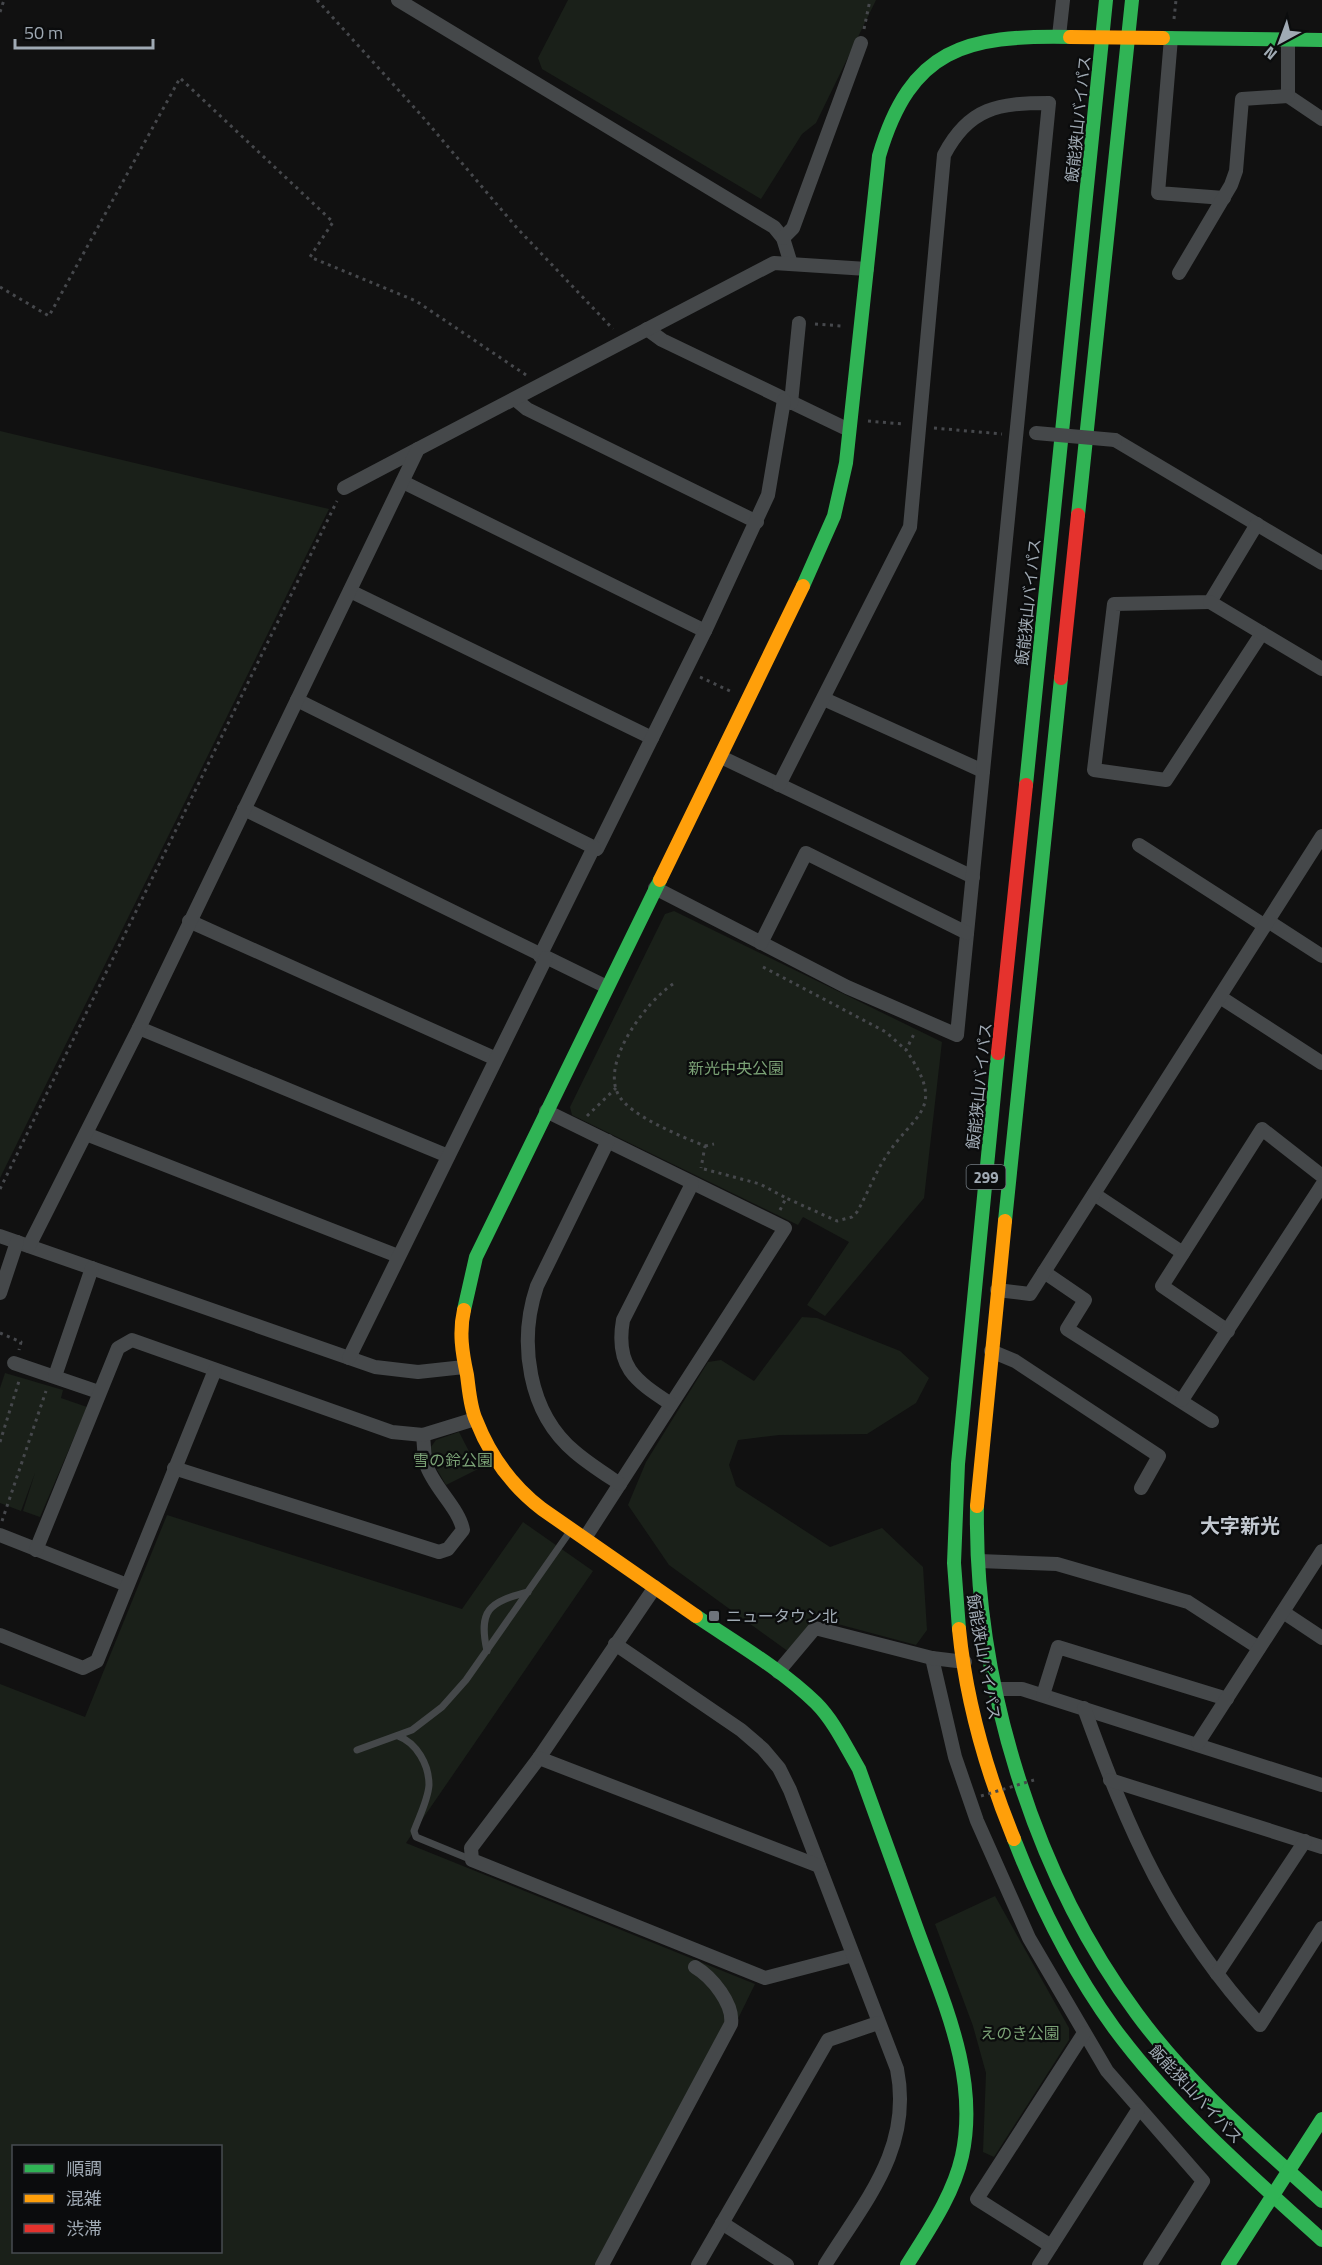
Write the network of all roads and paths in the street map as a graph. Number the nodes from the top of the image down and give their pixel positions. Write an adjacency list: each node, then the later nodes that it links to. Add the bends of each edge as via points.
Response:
1 (4, 0): 8 (path)
2 (317, 0): 25 (path, via 517,228)
3 (398, 0): 17 (street, via 774,227)
4 (870, 0): 13 (path)
5 (1063, 0): 9 (street)
6 (1106, 0): 133 (main road, 飯能狭山バイパス / 299, via 964,1389 954,1518 955,1589)
7 (1132, 0): 94 (main road, 飯能狭山バイパス / 299)
8 (0, 12)
9 (1065, 37): 10 (main road, bridge); 19 (main road, via 975,42 943,57 912,83 889,118 883,136)
10 (1167, 38): 11 (main road); 16 (street, via 1158,193)
11 (1288, 40): 12 (main road); 14 (street)
12 (1322, 40)
13 (861, 43): 17 (street, via 793,228)
14 (1288, 96): 15 (street); 16 (street, via 1242,99 1236,171)
15 (1322, 119)
16 (1224, 198): 20 (street)
17 (783, 238): 18 (street)
18 (790, 264): 19 (street); 24 (street, via 774,263)
19 (867, 269): 29 (main road)
20 (1179, 273)
21 (0, 287): 26 (path, via 49,316 180,78 333,222 310,257 416,301)
22 (798, 323): 23 (path); 28 (street)
23 (845, 327)
24 (647, 328): 27 (street); 28 (street, via 662,340)
25 (613, 329)
26 (528, 376)
27 (514, 399): 31 (street); 34 (street)
28 (787, 401): 29 (street); 34 (street, via 768,495)
29 (849, 430): 45 (main road, via 841,488 824,543)
30 (1015, 436): 35 (street, bridge, via 1115,440); 43 (street, via 1049,103 1012,103 977,115 953,137 944,155 910,527); 48 (street)
31 (418, 449): 32 (street); 33 (street)
32 (403, 482): 37 (street); 39 (street)
33 (344, 488): 84 (path)
34 (757, 522): 39 (street)
35 (1257, 524): 36 (street); 38 (street)
36 (1322, 563)
37 (350, 591): 44 (street); 46 (street)
38 (1210, 602): 40 (street); 40 (street, via 1114,604 1094,770 1166,780)
39 (705, 631): 42 (street)
40 (1262, 633): 41 (street)
41 (1322, 669)
42 (686, 670): 45 (path); 46 (street)
43 (824, 699): 48 (street); 49 (street)
44 (297, 700): 50 (street); 53 (street)
45 (750, 701): 47 (main road)
46 (652, 738): 53 (street, via 597,849)
47 (721, 757): 49 (street); 56 (main road)
48 (983, 771): 55 (street)
49 (778, 785): 55 (street)
50 (244, 809): 57 (street); 62 (street)
51 (1322, 836): 54 (street)
52 (1139, 845): 58 (street)
53 (594, 847): 62 (street)
54 (1317, 856): 58 (street)
55 (973, 877): 59 (street)
56 (655, 888): 60 (street); 65 (main road)
57 (189, 921): 68 (street); 70 (street)
58 (1266, 924): 61 (street); 66 (street)
59 (967, 933): 60 (street, via 806,854); 67 (street, via 957,1035)
60 (761, 943): 67 (street)
61 (1322, 956)
62 (543, 957): 65 (street); 70 (street)
63 (763, 967): 69 (path, via 886,1032)
64 (673, 984): 72 (path, via 658,994 634,1023 619,1062)
65 (607, 987): 73 (main road)
66 (1220, 997): 71 (street); 85 (street)
67 (921, 1019): 69 (path)
68 (139, 1028): 75 (street); 79 (street)
69 (906, 1050): 86 (path, via 924,1085 923,1110 883,1160 852,1217 837,1221)
70 (494, 1058): 79 (street)
71 (1322, 1063)
72 (616, 1088): 74 (path); 78 (path, via 628,1107)
73 (546, 1111): 74 (street); 101 (main road, via 476,1257 461,1325)
74 (580, 1128): 76 (street)
75 (86, 1134): 89 (street); 91 (street)
76 (608, 1141): 82 (street); 114 (street, via 537,1287 526,1333 530,1374 556,1432 574,1451)
77 (714, 1144): 78 (path)
78 (705, 1146): 80 (path)
79 (448, 1156): 91 (street)
80 (701, 1168): 82 (path); 86 (path, via 760,1185)
81 (1322, 1176): 90 (street, via 1262,1129)
82 (692, 1184): 87 (street); 108 (street, via 623,1320 620,1337 626,1365 635,1380)
83 (1322, 1185): 96 (street)
84 (0, 1189)
85 (1094, 1194): 90 (street); 93 (street)
86 (786, 1198): 87 (path)
87 (773, 1222): 108 (street, via 785,1228)
88 (0, 1236): 89 (street)
89 (23, 1244): 92 (street); 95 (street)
90 (1183, 1253): 96 (street, via 1162,1286)
91 (398, 1256): 99 (street)
92 (92, 1268): 99 (street); 103 (street)
93 (1044, 1272): 94 (street, via 1030,1294); 107 (street, via 1085,1300 1067,1329)
94 (997, 1290): 98 (main road, 飯能狭山バイパス / 299)
95 (0, 1293)
96 (1228, 1331): 107 (street)
97 (0, 1333): 100 (path, via 21,1342)
98 (991, 1352): 115 (street, via 1015,1361 1159,1456); 122 (main road, 飯能狭山バイパス / 299, via 977,1508)
99 (349, 1358): 101 (street, via 404,1372)
100 (14, 1363): 103 (street)
101 (464, 1366): 109 (main road)
102 (216, 1370): 106 (street, via 132,1340 118,1348); 111 (street, via 392,1432); 113 (street)
103 (55, 1376): 106 (street)
104 (28, 1383): 112 (path, via 20,1381)
105 (37, 1386): 116 (path, via 46,1389)
106 (99, 1392): 120 (street)
107 (1182, 1400): 110 (street)
108 (671, 1404): 114 (street)
109 (475, 1419): 111 (street); 117 (main road, via 498,1463 520,1492)
110 (1212, 1421)
111 (423, 1435): 113 (street, via 426,1464 450,1506 461,1517 463,1530 448,1549 439,1552)
112 (0, 1442)
113 (174, 1468): 123 (street)
114 (620, 1484): 119 (street)
115 (1141, 1488)
116 (0, 1529)
117 (571, 1530): 119 (main road); 125 (lane)
118 (0, 1535): 120 (street)
119 (585, 1538): 124 (main road)
120 (36, 1550): 123 (street)
121 (1322, 1551): 126 (street)
122 (979, 1561): 130 (street, via 1057,1564 1188,1602); 135 (main road, 飯能狭山バイパス / 299, via 988,1654)
123 (127, 1586): 127 (street, via 97,1661 83,1668)
124 (655, 1587): 129 (street); 134 (main road)
125 (528, 1592): 131 (lane); 131 (lane, via 499,1602 484,1617 482,1630)
126 (1283, 1612): 128 (street); 130 (street)
127 (0, 1635)
128 (1322, 1638)
129 (615, 1644): 142 (street); 150 (street, via 763,1749 790,1790)
130 (1259, 1648): 137 (street)
131 (487, 1651): 139 (lane, via 442,1707)
132 (932, 1658): 133 (street); 134 (street, via 814,1628); 156 (street, via 955,1757 977,1821 1029,1938)
133 (965, 1662): 160 (main road, 飯能狭山バイパス / 299, via 1011,1831 1035,1890 1086,1984 1114,2028 1158,2082)
134 (778, 1672): 169 (main road, via 817,1704 840,1734 858,1769 951,2023 964,2070 968,2105 962,2155 946,2200)
135 (997, 1689): 136 (street, via 1022,1689); 159 (main road, 飯能狭山バイパス / 299, via 1013,1754 1058,1881 1107,1971 1178,2064)
136 (1043, 1695): 137 (street, via 1058,1647); 138 (street)
137 (1227, 1699): 140 (street)
138 (1084, 1708): 140 (street); 144 (street)
139 (398, 1736): 141 (lane); 149 (lane, via 416,1746 428,1775 429,1787 414,1831 416,1837)
140 (1198, 1743): 145 (street)
141 (357, 1750)
142 (539, 1758): 149 (street, via 471,1848); 150 (street)
143 (1034, 1780): 146 (path, bridge)
144 (1110, 1780): 147 (street); 154 (street, via 1157,1884)
145 (1322, 1785)
146 (981, 1796)
147 (1305, 1841): 148 (street); 154 (street)
148 (1322, 1847)
149 (472, 1860): 152 (street, via 765,1978)
150 (819, 1866): 152 (street)
151 (1322, 1928): 154 (street, via 1260,2025)
152 (852, 1955): 155 (street)
153 (695, 1967): 165 (street, via 730,2007 731,2024)
154 (1217, 1974)
155 (878, 2023): 162 (street, via 828,2040); 168 (street, via 897,2069 898,2134 880,2178)
156 (1083, 2033): 157 (street); 164 (street, via 977,2199)
157 (1138, 2110): 164 (street); 171 (street, via 1203,2181)
158 (1322, 2119): 159 (main road)
159 (1289, 2171): 160 (main road); 161 (main road, 飯能狭山バイパス / 299)
160 (1273, 2196): 163 (main road, 飯能狭山バイパス / 299); 172 (main road)
161 (1322, 2201)
162 (722, 2223): 166 (street); 167 (street)
163 (1322, 2240)
164 (1051, 2246): 170 (street)
165 (602, 2265)
166 (698, 2265)
167 (787, 2265)
168 (825, 2265)
169 (907, 2265)
170 (1039, 2265)
171 (1150, 2265)
172 (1228, 2265)

